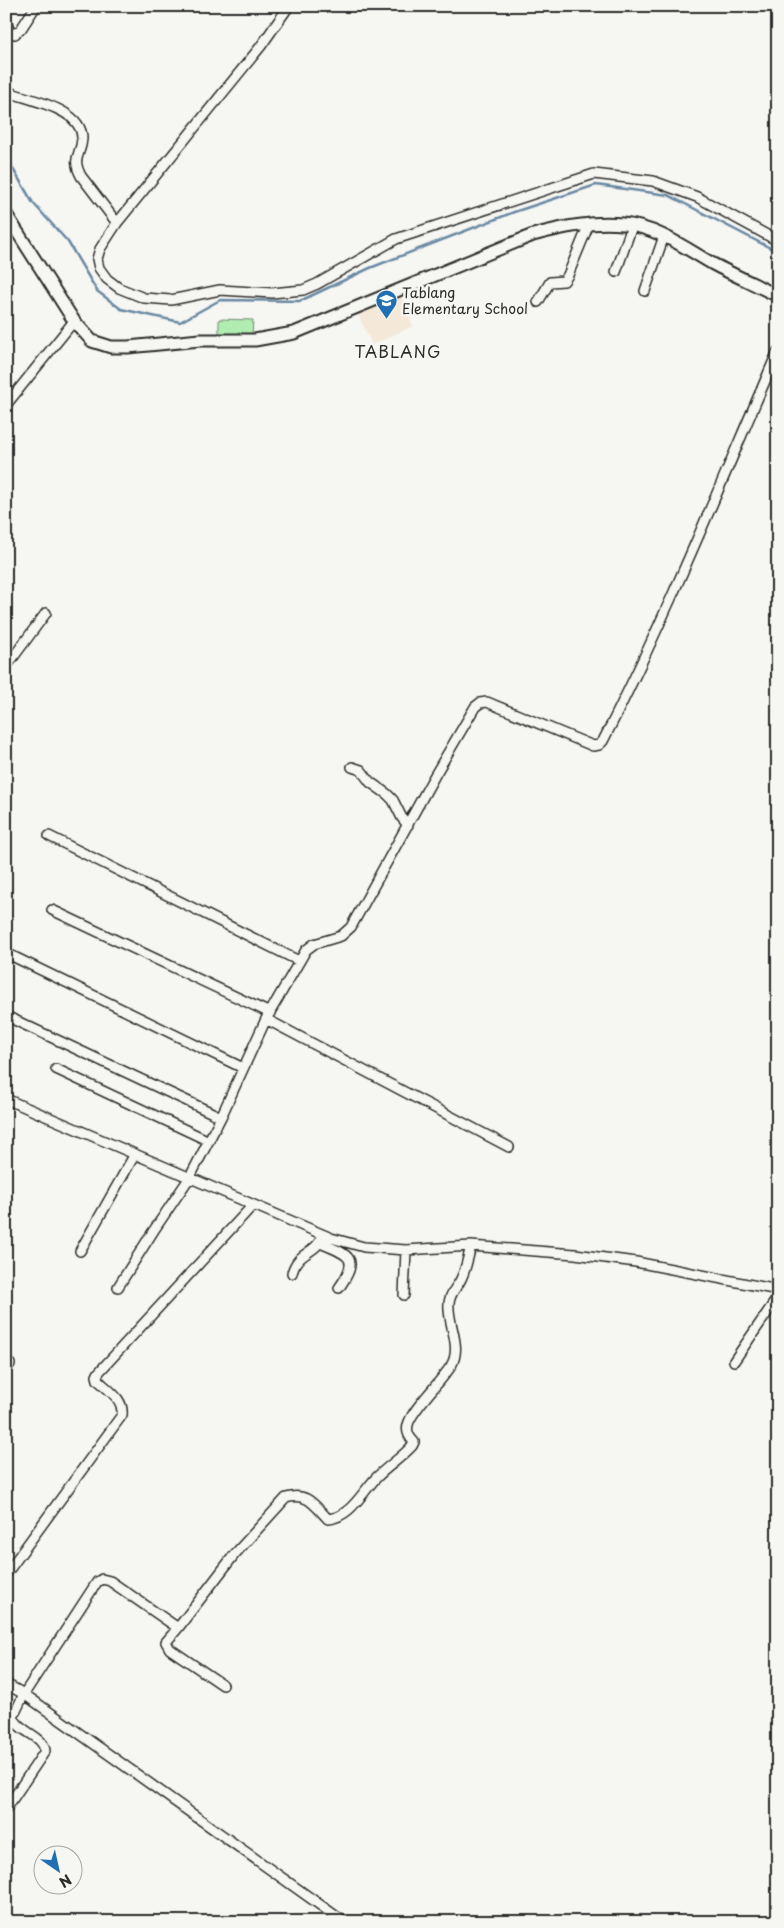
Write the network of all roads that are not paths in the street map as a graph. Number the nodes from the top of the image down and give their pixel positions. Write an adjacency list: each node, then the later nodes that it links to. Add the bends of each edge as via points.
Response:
1 (36, 6): 3 (street, via 15,34 10,33)
2 (289, 6): 6 (street, via 261,46)
3 (6, 20)
4 (6, 91): 6 (street, via 55,107 74,120 82,139 77,168)
5 (6, 214): 15 (street)
6 (117, 223): 10 (street, via 100,249 99,268 119,288 144,298 171,300 220,290 272,293 303,290 396,239 594,174 653,181 688,194)
7 (589, 224): 8 (street); 14 (street, via 568,276 564,281 550,282); 15 (street, via 534,235 294,333 255,340 200,340 128,347 92,341)
8 (632, 226): 9 (street); 11 (street)
9 (664, 236): 12 (street); 13 (street)
10 (778, 241)
11 (616, 272)
12 (645, 291)
13 (778, 296)
14 (538, 302)
15 (74, 321): 17 (street)
16 (778, 351): 21 (street, via 679,581 603,742 593,746 486,702 480,703)
17 (6, 405)
18 (46, 613): 19 (street)
19 (6, 667)
20 (352, 767): 21 (street, via 361,770 370,782 393,800)
21 (408, 825): 25 (street, via 347,932 314,944)
22 (49, 836): 25 (street)
23 (52, 910): 27 (street)
24 (6, 953): 28 (street)
25 (299, 961): 27 (street)
26 (6, 1016): 31 (street)
27 (268, 1016): 28 (street); 33 (street)
28 (243, 1068): 31 (street)
29 (56, 1069): 32 (street)
30 (6, 1098): 34 (street)
31 (221, 1117): 32 (street)
32 (209, 1140): 35 (street)
33 (508, 1147)
34 (136, 1154): 35 (street); 40 (street)
35 (190, 1177): 36 (street); 42 (street)
36 (253, 1205): 37 (street); 48 (street, via 98,1372 98,1380 121,1402 122,1415)
37 (322, 1238): 39 (street, via 364,1247); 41 (street, via 295,1263); 43 (street, via 349,1260 351,1268)
38 (471, 1246): 39 (street); 44 (street, via 636,1262); 49 (street, via 461,1279 450,1294 448,1304 455,1336 452,1365 408,1425 414,1442 412,1446 337,1519 328,1520 306,1498 297,1495 286,1498 234,1555)
39 (406, 1250): 45 (street)
40 (80, 1251)
41 (292, 1273)
42 (118, 1287)
43 (339, 1288)
44 (778, 1290)
45 (404, 1295)
46 (778, 1297): 47 (street)
47 (734, 1361)
48 (6, 1574)
49 (178, 1628): 51 (street, via 166,1642 170,1649); 52 (street, via 110,1581 102,1579)
50 (6, 1684): 52 (street)
51 (223, 1685)
52 (24, 1694): 53 (street, via 14,1720 43,1743 45,1750); 54 (street)
53 (6, 1809)
54 (344, 1922)

